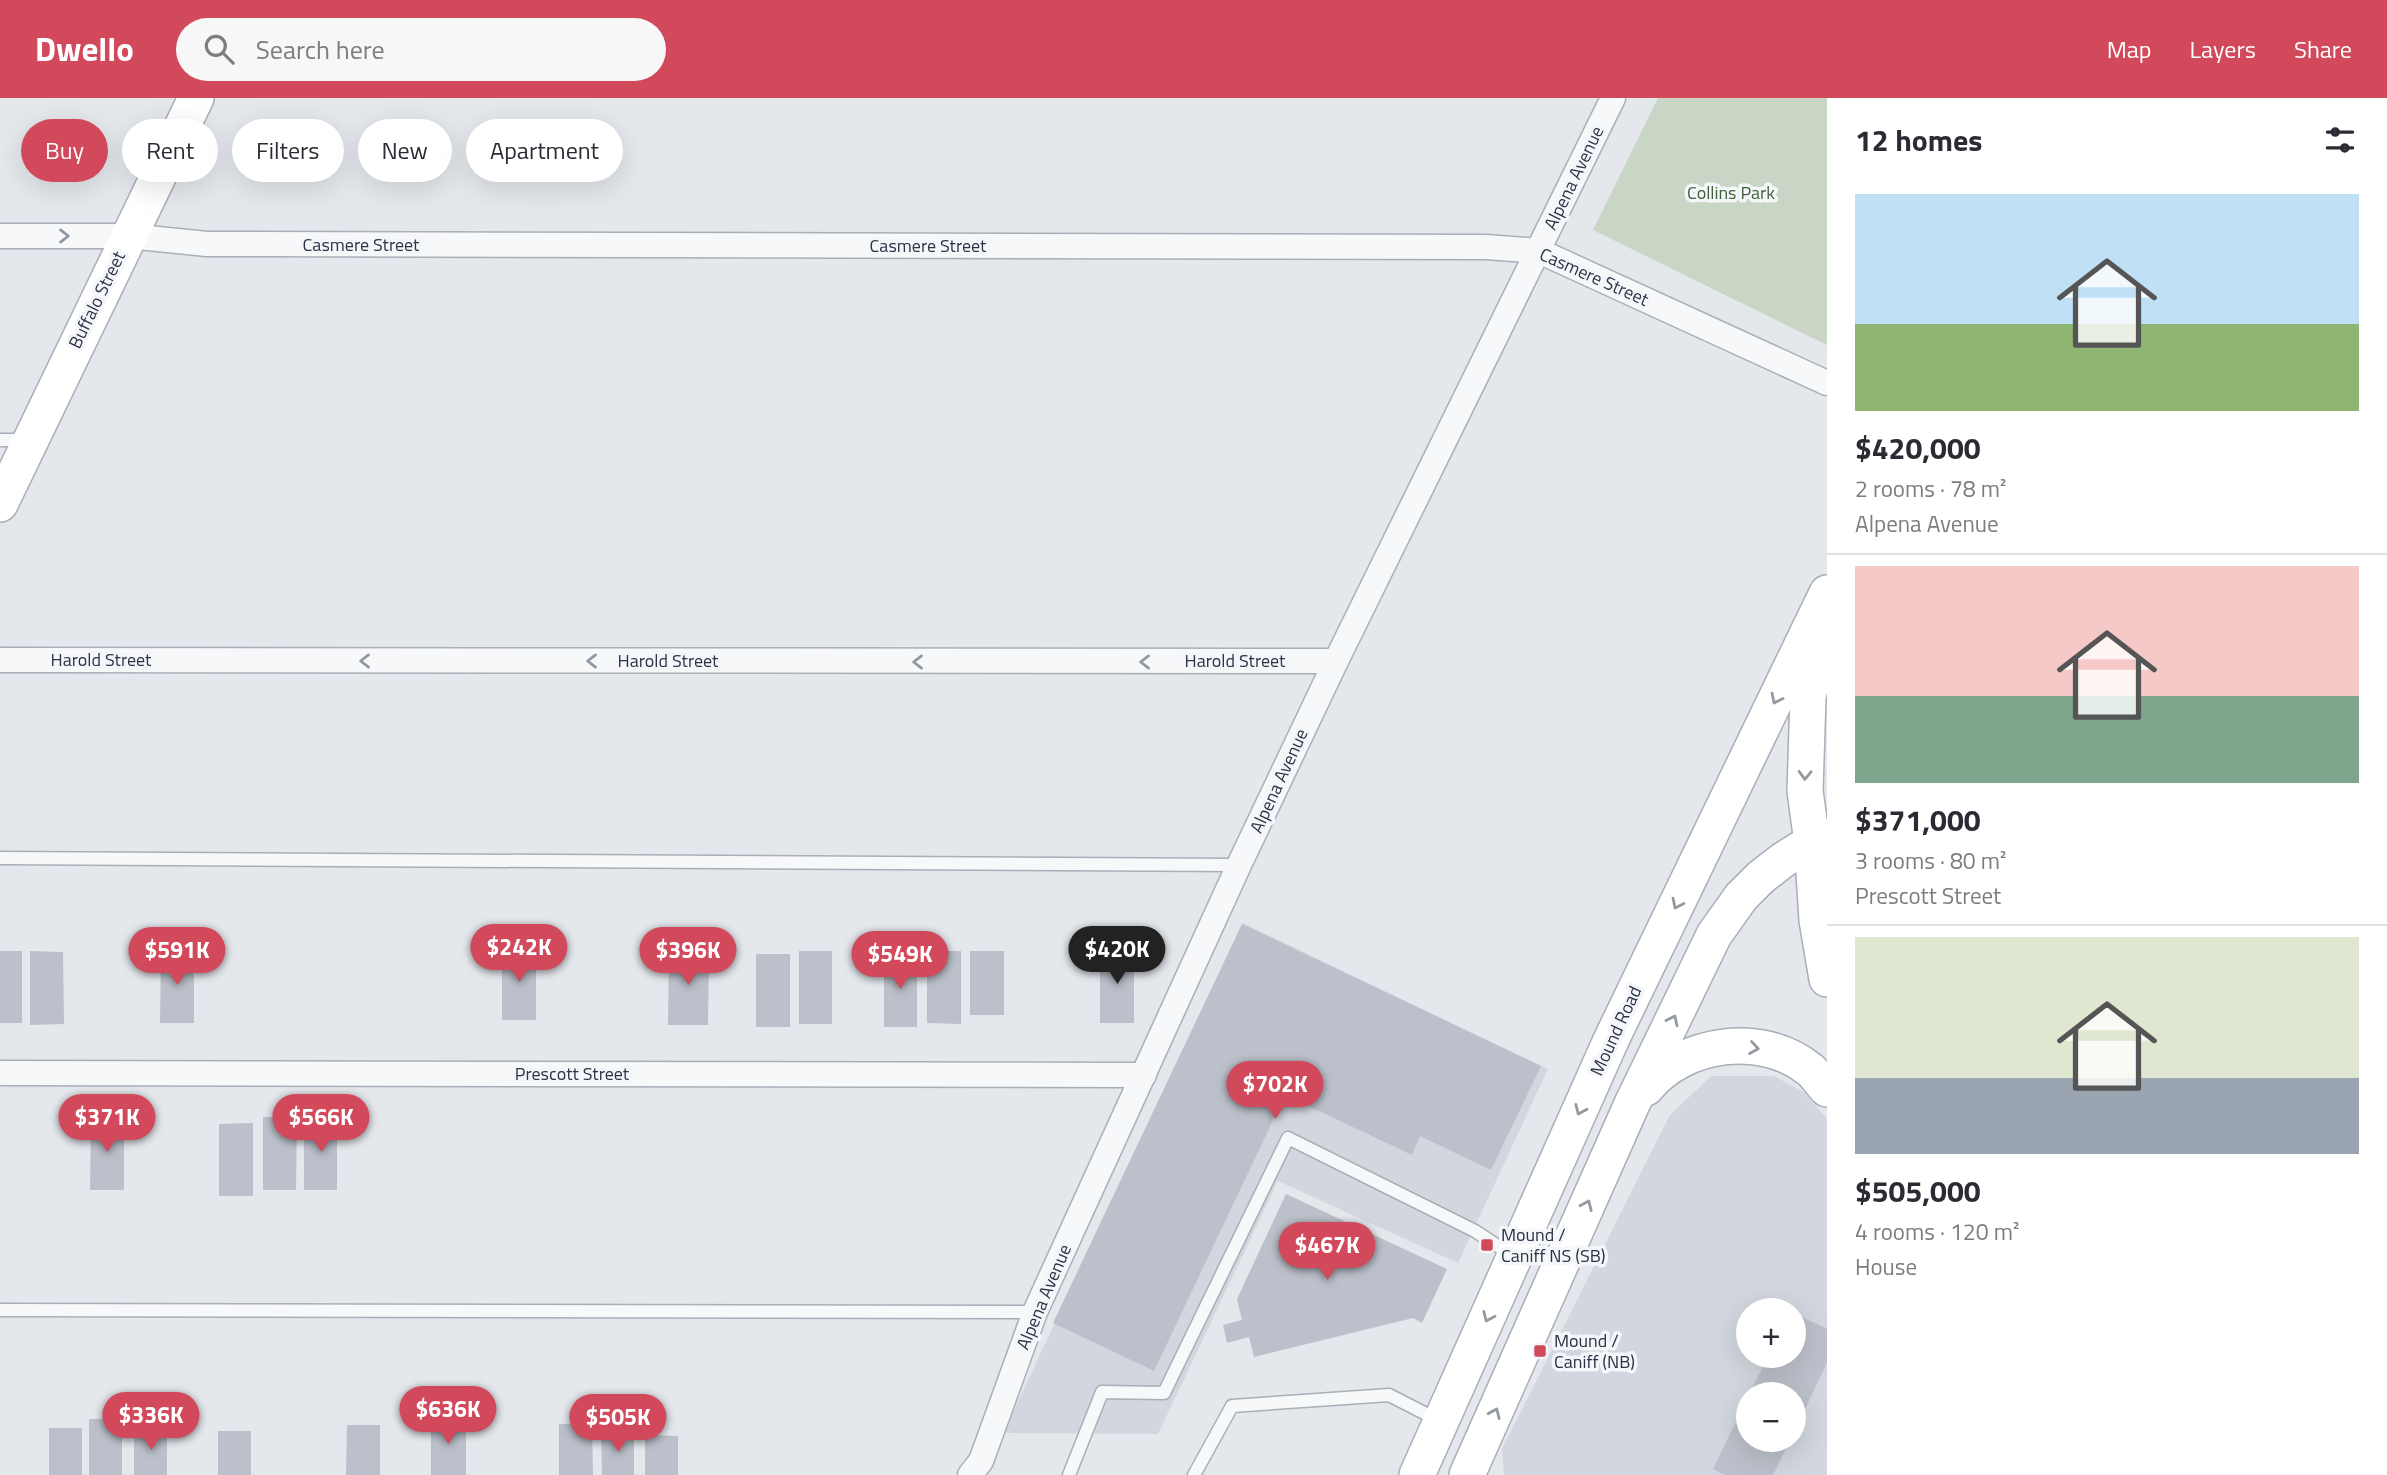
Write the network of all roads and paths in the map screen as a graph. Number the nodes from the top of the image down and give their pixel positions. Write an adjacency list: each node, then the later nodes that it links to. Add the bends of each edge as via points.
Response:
1 (196, 98): 4 (street, Buffalo Street)
2 (1613, 98): 5 (street, Alpena Avenue)
3 (0, 236): 4 (street, Casmere Street, one-way to 4)
4 (128, 236): 5 (street, Casmere Street, via 221,244 1472,247); 7 (street, Buffalo Street)
5 (1539, 251): 6 (street, Casmere Street); 12 (street, Alpena Avenue)
6 (1827, 383)
7 (15, 440): 8 (street, Buffalo Street)
8 (0, 504)
9 (1827, 593): 21 (street, Mound Road, one-way to 21, via 1612,1038)
10 (1827, 611): 13 (street, one-way to 13, via 1808,697 1805,791)
11 (0, 660): 12 (street, Harold Street, one-way to 11)
12 (1336, 661): 15 (street, Alpena Avenue)
13 (1819, 840): 16 (street, via 1817,920); 20 (street, one-way to 13, via 1724,919 1761,877)
14 (0, 858): 15 (lane)
15 (1239, 865): 18 (street, Alpena Avenue)
16 (1827, 979)
17 (0, 1073): 18 (street, Prescott Street)
18 (1144, 1074): 23 (street, Alpena Avenue)
19 (1827, 1089): 20 (street, one-way to 19, via 1669,1066 1723,1047 1762,1049 1793,1059 1810,1069)
20 (1633, 1104): 29 (street, one-way to 20)
21 (1514, 1257): 24 (street, Mound Road, one-way to 24); 26 (lane, via 1475,1231 1288,1138 1164,1393 1102,1392)
22 (0, 1310): 23 (lane)
23 (1035, 1312): 25 (street, Alpena Avenue, via 981,1461)
24 (1441, 1422): 27 (lane, via 1389,1395 1233,1406); 28 (street, Mound Road)
25 (970, 1475)
26 (1069, 1475)
27 (1194, 1475)
28 (1417, 1475)
29 (1467, 1475)

